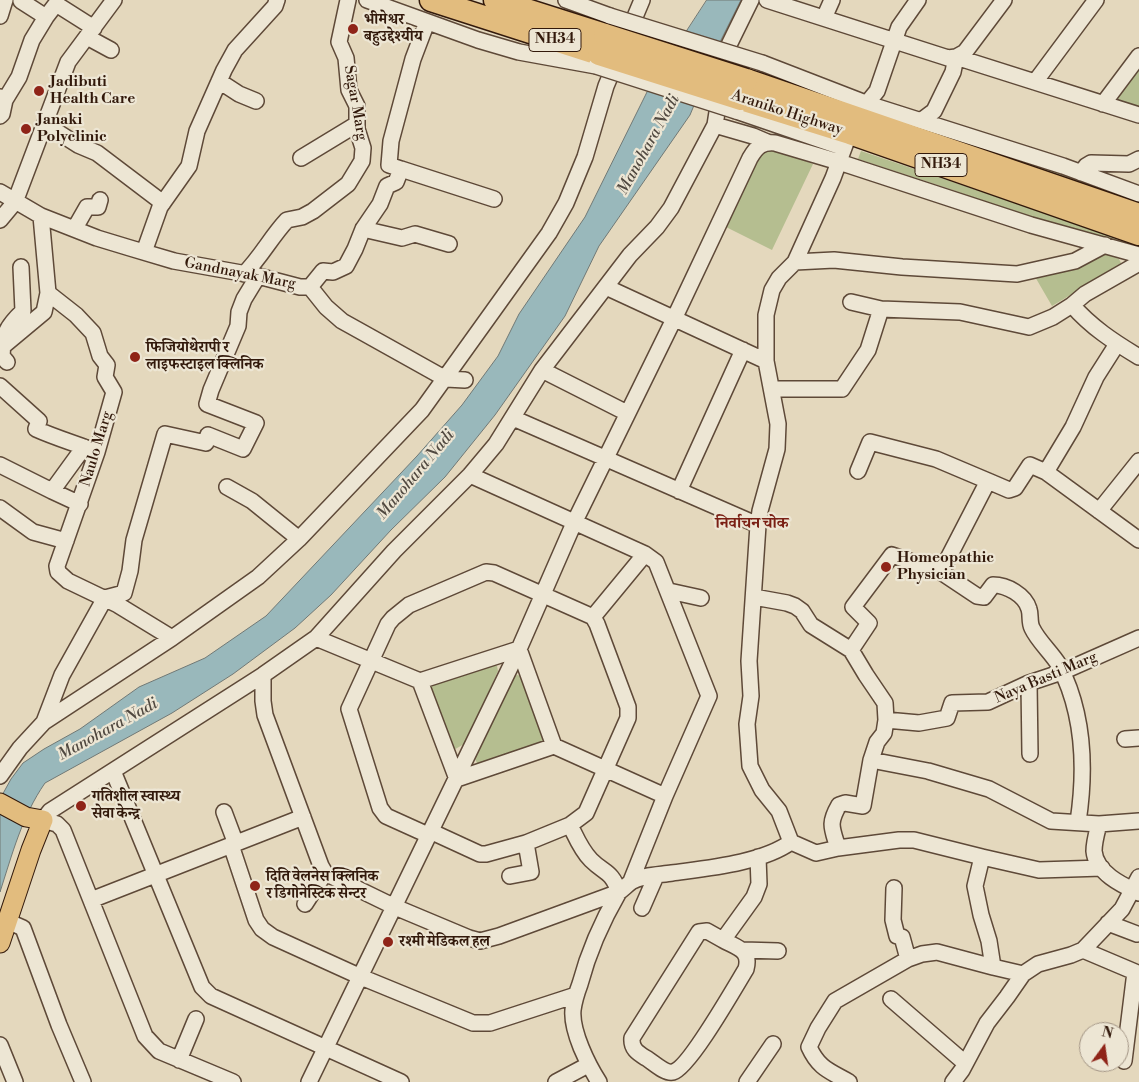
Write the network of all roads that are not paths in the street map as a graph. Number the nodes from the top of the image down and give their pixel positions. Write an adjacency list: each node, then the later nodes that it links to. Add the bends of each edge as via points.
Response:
1 (5, 0): 17 (street)
2 (114, 0): 21 (street)
3 (277, 0): 27 (street, via 235,50)
4 (348, 0): 36 (street, Sagar Marg, via 339,42 346,58)
5 (367, 0): 20 (street)
6 (431, 0): 23 (highway, Araniko Highway / NH34)
7 (495, 0): 23 (highway, Araniko Highway / NH34)
8 (566, 0): 23 (street)
9 (642, 0): 77 (street, via 606,86 585,157 566,203)
10 (750, 0): 37 (street, via 727,49)
11 (767, 0): 19 (street)
12 (832, 0): 19 (street)
13 (918, 0): 22 (street)
14 (1004, 0): 26 (street, via 965,52)
15 (1096, 0): 28 (street)
16 (21, 1): 18 (street)
17 (0, 16)
18 (46, 17): 21 (street, via 56,4); 29 (street, via 32,40 19,77)
19 (824, 18): 22 (street)
20 (427, 22): 23 (street, via 519,52); 42 (street, via 413,59 391,140 389,165)
21 (90, 33): 24 (street); 35 (street, via 68,62)
22 (894, 40): 26 (street, via 948,58); 38 (street, via 878,91)
23 (593, 47): 38 (highway, Araniko Highway / NH34, bridge); 38 (street, bridge, via 762,63)
24 (111, 50)
25 (1139, 56): 31 (street)
26 (956, 57): 28 (street); 34 (street, via 953,72 934,110)
27 (219, 80): 30 (street); 49 (street, via 197,131 189,166)
28 (1035, 82): 31 (street)
29 (2, 99): 33 (street)
30 (256, 101)
31 (1103, 104): 32 (street)
32 (1139, 115)
33 (0, 116)
34 (922, 120): 38 (street); 43 (street)
35 (44, 124): 48 (street); 49 (street, via 97,153)
36 (357, 124): 40 (street); 63 (street, Sagar Marg, via 363,148 362,162 348,184 313,211 287,220 256,262)
37 (715, 124): 39 (street); 65 (street, via 671,208)
38 (851, 133): 39 (street); 50 (highway, Araniko Highway / NH34); 55 (highway, Araniko Highway / NH34); 57 (street, via 1031,225); 60 (street)
39 (767, 142): 70 (street, via 760,144 750,158)
40 (301, 158)
41 (1139, 159): 43 (street, via 1129,164 1091,163)
42 (401, 169): 46 (street); 54 (street, via 396,182 388,186)
43 (1081, 173): 45 (street)
44 (0, 192): 48 (street, Gandnayak Marg)
45 (1139, 194)
46 (494, 199)
47 (100, 200): 53 (street, via 98,206 87,206)
48 (15, 202): 51 (street, Gandnayak Marg); 52 (street)
49 (163, 203): 58 (street)
50 (1139, 215)
51 (41, 216): 53 (street, Gandnayak Marg); 66 (street)
52 (0, 220)
53 (75, 228): 58 (street, Gandnayak Marg)
54 (363, 229): 56 (street, via 402,238 415,234); 64 (street, via 344,268 323,271)
55 (1139, 234)
56 (449, 244)
57 (1106, 245): 59 (street); 60 (street, via 1075,261 1017,274 834,260)
58 (144, 252): 63 (street, Gandnayak Marg)
59 (1139, 255)
60 (795, 262): 75 (street, via 772,290 766,315)
61 (1139, 263): 68 (street)
62 (21, 267): 73 (street, via 23,311 9,324)
63 (251, 275): 64 (street, Gandnayak Marg); 107 (street, Sagar Marg, via 238,326 207,404 256,422 243,449 208,435 206,444 165,434 134,540 124,593)
64 (310, 287): 77 (street, Gandnayak Marg, via 342,321)
65 (606, 287): 70 (street); 76 (street)
66 (48, 293): 73 (street, via 44,312); 83 (street, Naulo Marg, via 93,333 100,356 107,365 105,377 114,392)
67 (851, 302): 69 (street)
68 (1072, 305): 69 (street, via 1029,327 960,312); 71 (street)
69 (881, 309): 80 (street, via 868,350 842,389)
70 (674, 319): 72 (street); 81 (street)
71 (1118, 344): 74 (street); 88 (street, via 1096,377)
72 (743, 350): 75 (street); 93 (street)
73 (3, 353)
74 (1139, 357)
75 (766, 361): 80 (street)
76 (542, 370): 81 (street); 82 (street)
77 (446, 379): 78 (street, Gandnayak Marg); 99 (street, via 422,410)
78 (465, 380)
79 (0, 386): 83 (street, via 39,421 36,429)
80 (772, 389): 98 (street, via 778,424 777,449)
81 (627, 413): 84 (street)
82 (513, 418): 84 (street); 89 (street)
83 (91, 450): 92 (street); 94 (street, Naulo Marg)
84 (605, 459): 93 (street); 97 (street)
85 (1139, 462): 96 (street)
86 (0, 465): 92 (street)
87 (858, 471): 90 (street, via 870,442 936,459)
88 (1046, 472): 90 (street, via 1030,465 1014,488 1009,490); 96 (street)
89 (470, 475): 97 (street); 111 (street, via 394,551)
90 (988, 481): 103 (street)
91 (227, 488): 99 (street, via 252,501)
92 (52, 491): 94 (street)
93 (679, 491): 98 (street)
94 (80, 504): 101 (street, Naulo Marg)
95 (0, 508): 101 (street, via 33,532)
96 (1099, 511): 100 (street)
97 (574, 523): 102 (street); 105 (street)
98 (758, 525): 106 (street)
99 (300, 539): 110 (street, via 258,578)
100 (1139, 540)
101 (66, 541): 107 (street, Naulo Marg, via 58,572 68,581)
102 (645, 554): 104 (street, via 656,562); 109 (street)
103 (941, 572): 114 (street, via 892,555 854,607 869,623); 116 (street, via 978,596 984,597 993,585 1018,594 1030,609 1031,627)
104 (669, 591): 108 (street); 129 (street, via 709,696)
105 (542, 595): 109 (street); 113 (street); 115 (street, via 486,572 409,605 388,624)
106 (754, 597): 114 (street, via 795,606 811,625); 139 (street, via 749,661 751,696 746,724 750,766 762,790 779,810)
107 (105, 598): 110 (street); 121 (street, via 62,675)
108 (701, 598)
109 (593, 617): 125 (street, via 628,707 628,718)
110 (172, 638): 121 (street)
111 (316, 638): 115 (street); 117 (street)
112 (1139, 638): 116 (street, Naya Basti Marg)
113 (519, 649): 118 (street); 122 (street); 128 (street)
114 (851, 650): 120 (street, via 885,703)
115 (372, 661): 118 (street); 138 (street, via 349,709 380,808 386,816)
116 (1062, 672): 119 (street, Naya Basti Marg); 135 (street, via 1076,709 1082,753)
117 (263, 675): 126 (street); 132 (street, via 265,715)
118 (420, 681): 128 (street)
119 (1028, 683): 120 (street, Naya Basti Marg, via 988,702 952,703 947,718 919,723); 123 (street)
120 (886, 720): 124 (street, via 884,733)
121 (44, 722): 127 (street)
122 (554, 746): 125 (street); 128 (street)
123 (1030, 754)
124 (871, 760): 135 (street, via 990,789 1051,821); 142 (street, via 863,806 845,803 839,805 832,816)
125 (605, 770): 129 (street); 137 (street, via 586,814)
126 (113, 771): 133 (street); 147 (street)
127 (0, 776)
128 (457, 779): 138 (street)
129 (665, 796): 150 (street)
130 (0, 802): 133 (main road)
131 (224, 812): 141 (street)
132 (303, 817): 141 (street); 146 (street)
133 (35, 819): 154 (street, via 57,824 63,830); 158 (main road)
134 (1139, 821): 136 (street)
135 (1078, 822): 136 (street)
136 (1099, 824): 145 (street, via 1094,850)
137 (570, 825): 140 (street); 153 (street, via 585,865 614,879)
138 (429, 833): 140 (street, via 480,854); 156 (street)
139 (791, 842): 142 (street, via 816,853); 143 (street)
140 (526, 843): 148 (street, via 531,872)
141 (233, 844): 147 (street); 170 (street, via 256,920 262,929)
142 (838, 848): 144 (street, via 914,840)
143 (758, 857): 149 (street); 161 (street, via 759,884)
144 (982, 857): 145 (street, via 1039,870); 167 (street, via 975,886)
145 (1102, 868): 151 (street, via 1113,879)
146 (325, 873): 155 (street); 156 (street)
147 (155, 875): 154 (street); 177 (street, via 202,987 211,996)
148 (510, 876)
149 (656, 876): 150 (street); 157 (street)
150 (631, 882): 153 (street)
151 (1137, 886): 159 (street)
152 (894, 888): 166 (street, via 893,920)
153 (619, 892): 156 (street, via 480,940); 171 (street, via 588,953)
154 (91, 900): 178 (street, via 145,1036 159,1051)
155 (305, 904)
156 (395, 907): 170 (street)
157 (642, 908)
158 (7, 921): 162 (main road); 183 (street, via 23,928)
159 (1108, 923): 160 (street); 164 (street)
160 (1136, 934)
161 (724, 940): 163 (street); 163 (street, via 707,931 699,932 632,1038 631,1045 635,1051 666,1071 673,1072 681,1067 701,1041 746,970 747,954)
162 (0, 943)
163 (743, 950): 165 (street)
164 (1083, 950): 168 (street); 169 (street, via 1038,964)
165 (778, 951)
166 (908, 959): 167 (street, via 937,952); 190 (street, via 835,1001 818,1028 809,1047 815,1060)
167 (993, 967): 169 (street)
168 (1137, 973): 174 (street)
169 (1023, 974): 179 (street, via 987,1023)
170 (361, 977): 171 (street, via 473,1023 490,1023); 177 (street)
171 (576, 995): 180 (street, via 574,1024)
172 (891, 999): 179 (street)
173 (196, 1018): 178 (street)
174 (1129, 1027)
175 (773, 1044): 189 (street)
176 (0, 1045): 182 (street)
177 (326, 1048): 185 (street); 186 (street)
178 (179, 1060): 184 (street)
179 (966, 1062): 181 (street)
180 (588, 1065): 187 (street); 188 (street)
181 (956, 1081)
182 (15, 1082)
183 (84, 1082)
184 (233, 1082)
185 (309, 1082)
186 (401, 1082)
187 (556, 1082)
188 (599, 1082)
189 (747, 1082)
190 (849, 1082)

